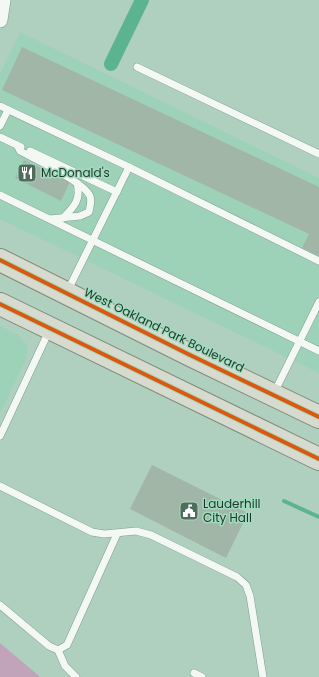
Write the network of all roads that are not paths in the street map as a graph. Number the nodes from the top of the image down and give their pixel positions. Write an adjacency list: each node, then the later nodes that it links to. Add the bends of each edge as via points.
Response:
1 (3, 0): 2 (street)
2 (0, 20)
3 (137, 66): 9 (lane)
4 (0, 106): 5 (lane)
5 (8, 110): 6 (lane); 10 (lane)
6 (0, 126)
7 (0, 137): 8 (lane)
8 (17, 145): 11 (lane, via 20,151); 12 (lane)
9 (319, 154)
10 (129, 167): 12 (lane); 18 (lane)
11 (77, 183): 14 (lane, via 79,198); 14 (lane, via 90,196 89,212)
12 (117, 192): 16 (lane)
13 (0, 195): 15 (lane)
14 (63, 218): 15 (lane)
15 (49, 219): 16 (lane)
16 (93, 240): 19 (lane); 23 (lane)
17 (0, 260): 19 (main road, West Oakland Park Boulevard)
18 (319, 261)
19 (66, 294): 25 (main road, West Oakland Park Boulevard)
20 (319, 302): 23 (lane)
21 (0, 304): 22 (main road)
22 (50, 328): 27 (lane); 28 (main road)
23 (299, 342): 24 (lane); 25 (lane)
24 (319, 351)
25 (273, 394): 26 (main road, West Oakland Park Boulevard)
26 (319, 417)
27 (0, 436)
28 (319, 459)
29 (0, 486): 30 (lane, via 92,532)
30 (117, 534): 32 (lane, via 67,645); 36 (lane, via 136,531 151,535 237,577 246,585)
31 (0, 605): 32 (lane, via 49,646)
32 (58, 650): 34 (lane, via 65,666)
33 (194, 673): 35 (lane)
34 (76, 677)
35 (202, 677)
36 (263, 677)

